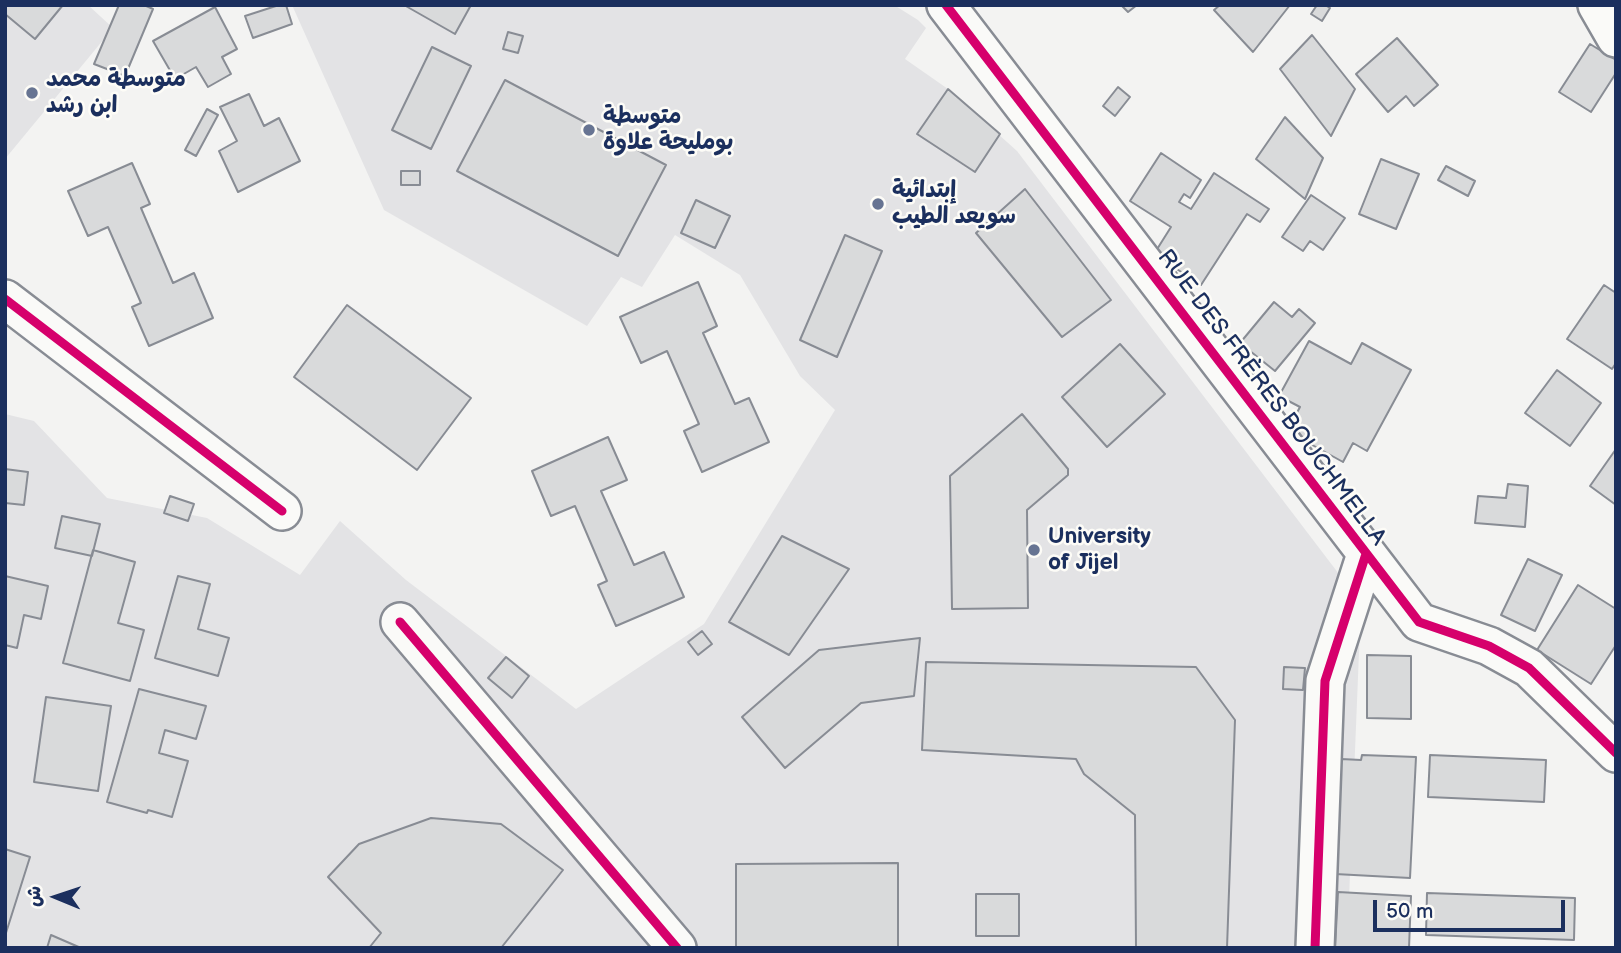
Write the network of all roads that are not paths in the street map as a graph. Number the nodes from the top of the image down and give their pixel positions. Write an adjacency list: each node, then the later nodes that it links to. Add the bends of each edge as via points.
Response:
1 (946, 5): 6 (street, RUE DES FRÈRES BOUCHMELLA)
2 (1597, 5): 3 (street)
3 (1616, 38)
4 (5, 299): 5 (street)
5 (282, 510)
6 (1366, 554): 8 (street, RUE DES FRÈRES BOUCHMELLA, via 1419,622 1489,646 1529,667); 10 (street, via 1325,681)
7 (400, 622): 9 (street)
8 (1616, 753)
9 (677, 948)
10 (1315, 948)

